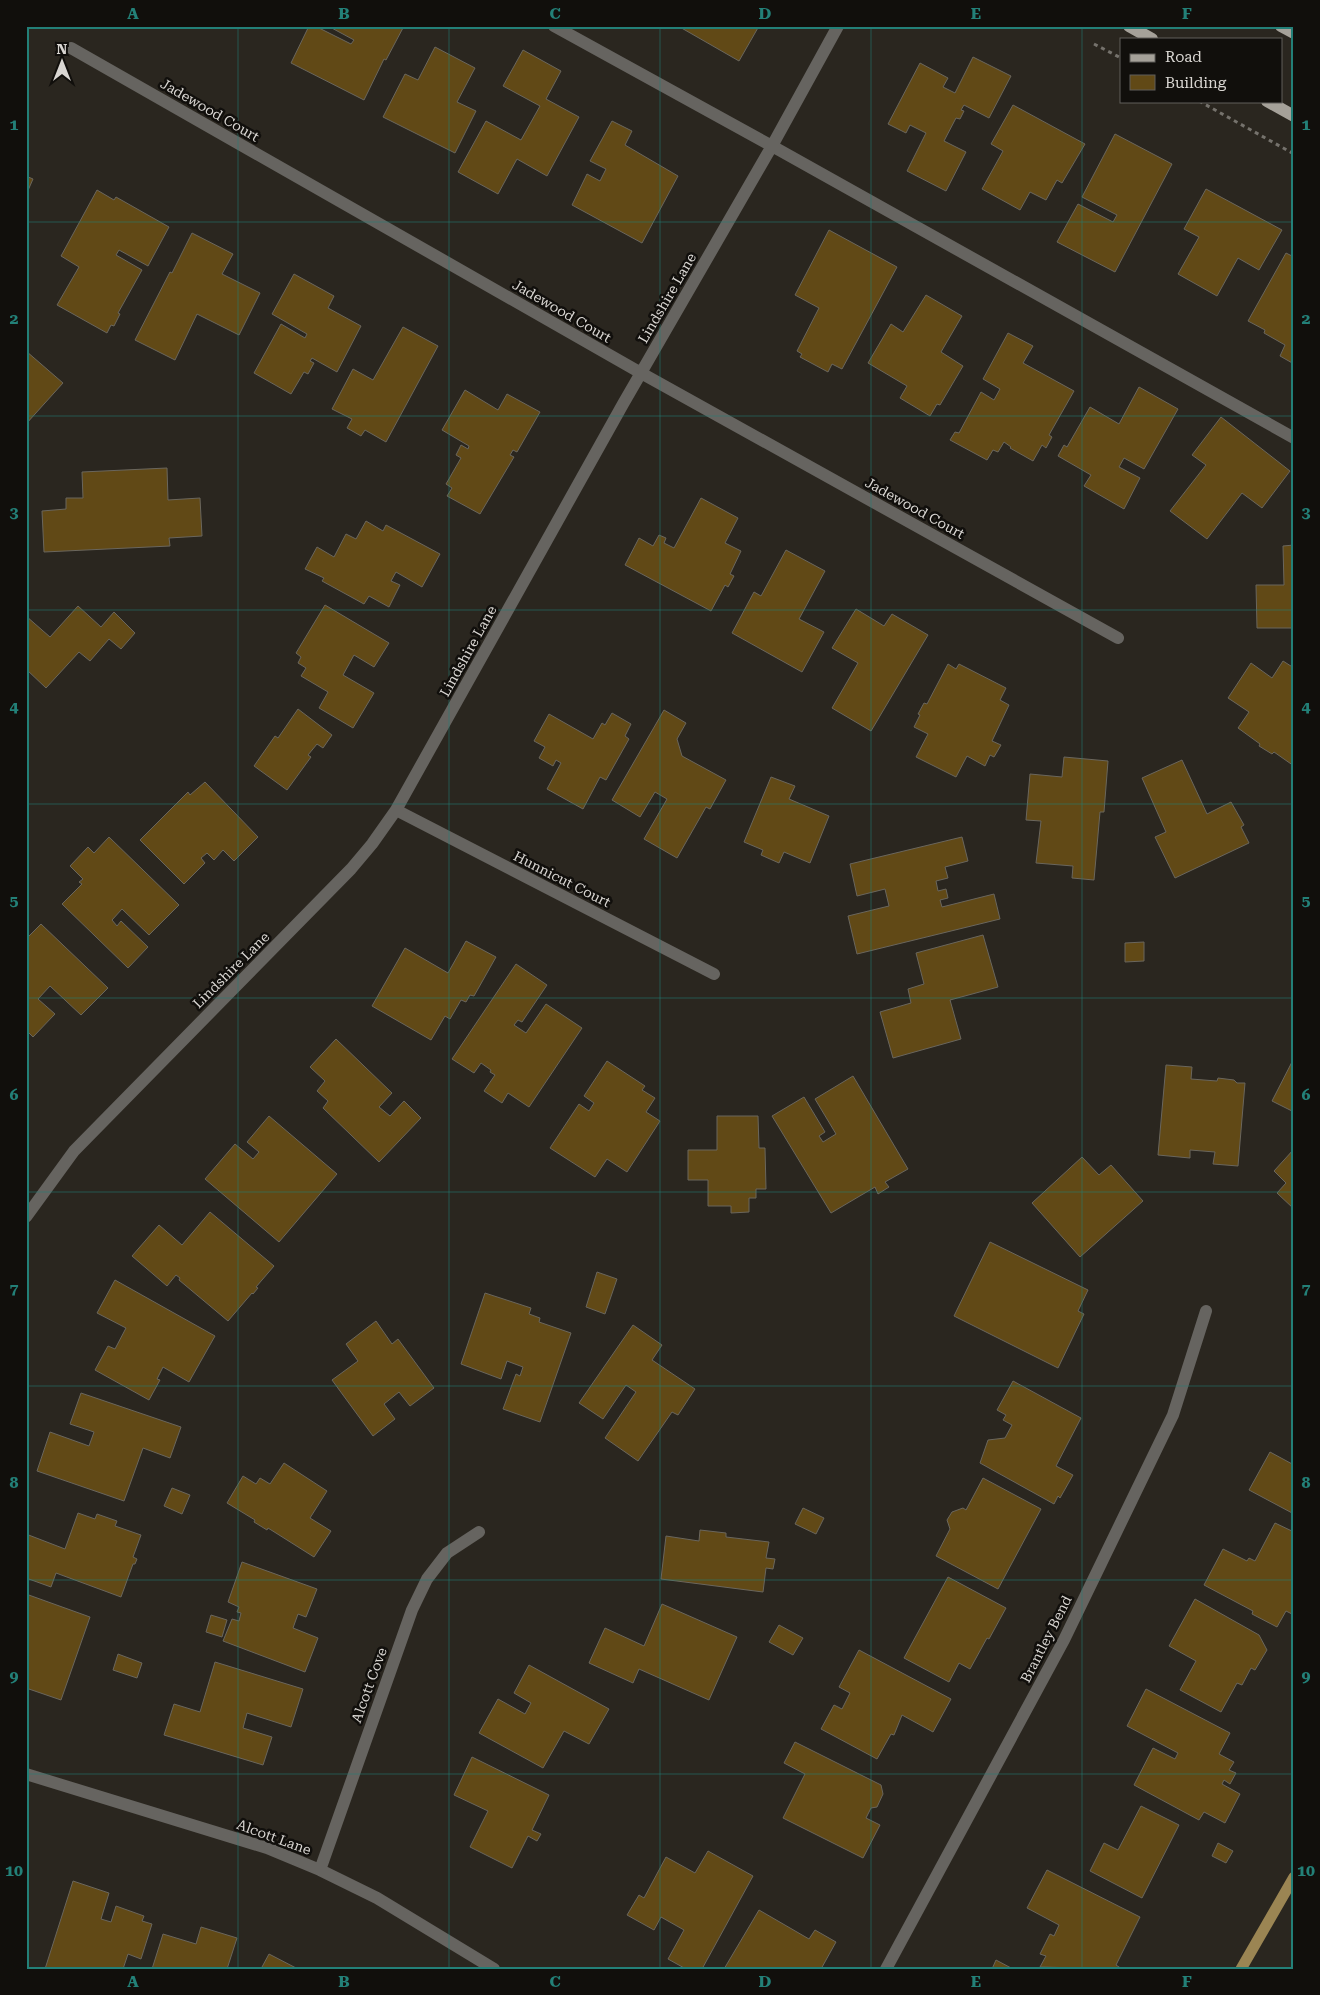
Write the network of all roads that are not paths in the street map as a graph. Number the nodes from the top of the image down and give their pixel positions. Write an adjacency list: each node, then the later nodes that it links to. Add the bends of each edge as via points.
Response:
1 (554, 26): 10 (street)
2 (838, 26): 10 (street, Lindshire Lane)
3 (1130, 26): 6 (main road)
4 (1281, 26): 5 (main road)
5 (1294, 33)
6 (1150, 38)
7 (71, 48): 11 (street, Jadewood Court)
8 (1269, 102): 9 (main road)
9 (1294, 116)
10 (772, 146): 11 (street, Lindshire Lane); 12 (street)
11 (641, 373): 13 (street, Jadewood Court); 14 (street, Lindshire Lane)
12 (1294, 438)
13 (1118, 638)
14 (396, 810): 15 (street, Hunnicut Court); 16 (street, Lindshire Lane, via 351,869 74,1151)
15 (714, 974)
16 (26, 1217)
17 (1206, 1311): 22 (street, Brantley Bend, via 1173,1415 1064,1640)
18 (479, 1532): 20 (street, Alcott Cove, via 447,1553 427,1579 416,1602)
19 (26, 1774): 20 (street, Alcott Lane, via 267,1848)
20 (320, 1870): 21 (street, Alcott Lane, via 377,1898)
21 (494, 1969)
22 (886, 1969)

